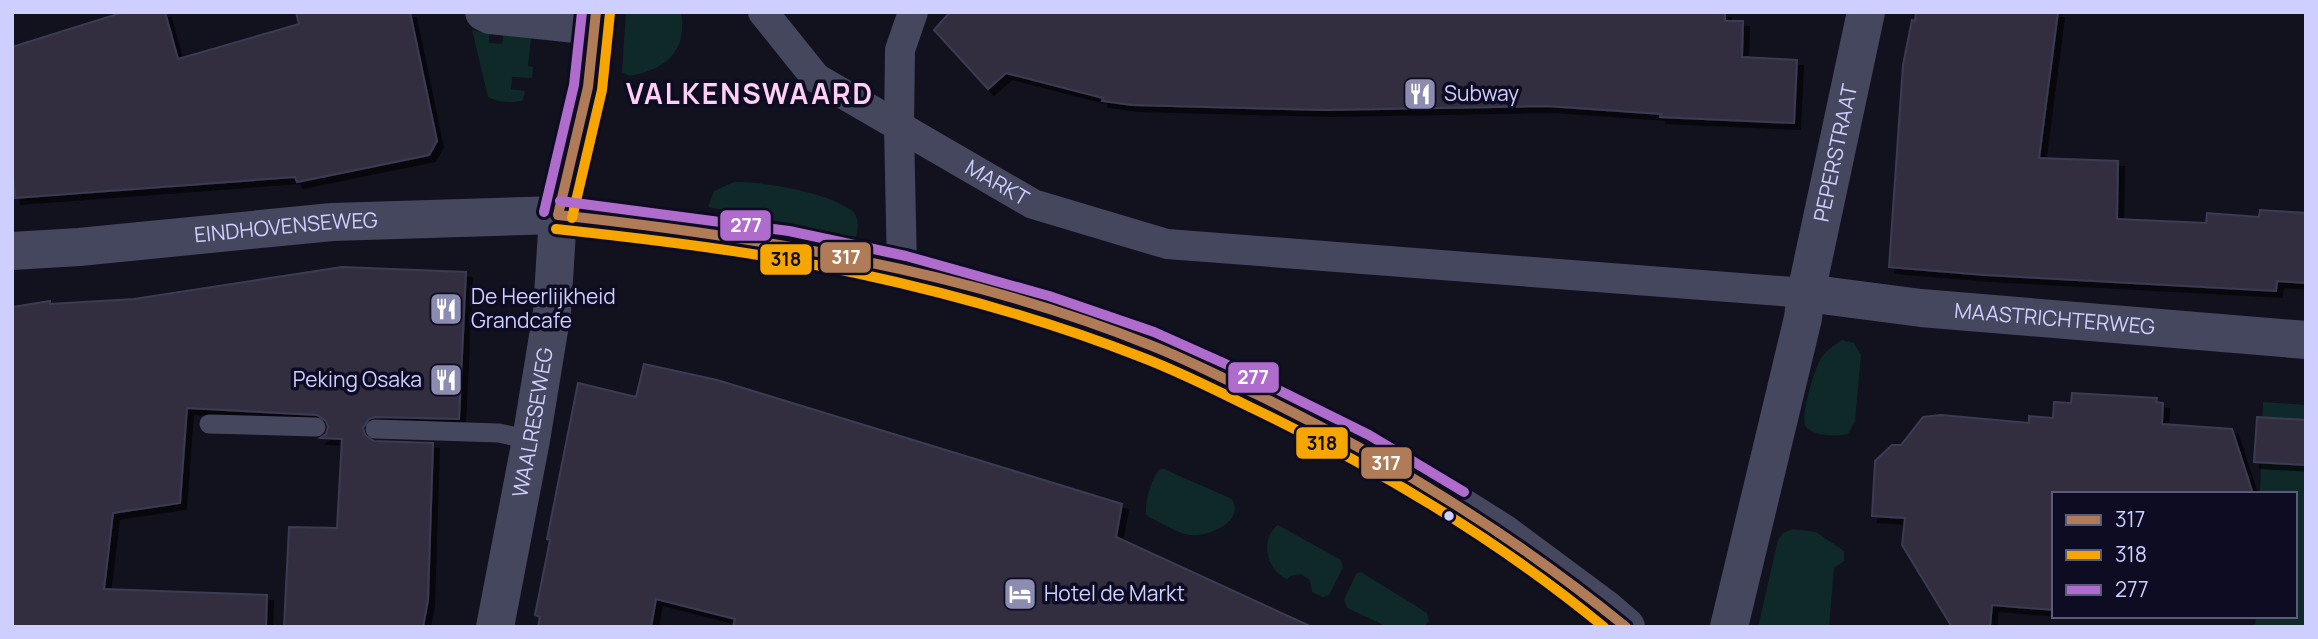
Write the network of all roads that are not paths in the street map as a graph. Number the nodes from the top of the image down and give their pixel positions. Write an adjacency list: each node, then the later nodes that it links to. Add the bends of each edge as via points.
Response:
1 (484, 12): 5 (street)
2 (763, 12): 6 (street, MARKT, via 816,78)
3 (913, 12): 6 (street, via 900,50)
4 (1866, 12): 10 (street, PEPERSTRAAT)
5 (596, 19): 7 (street, via 588,87)
6 (899, 127): 9 (street); 10 (street, MARKT, via 1033,204 1167,244)
7 (558, 215): 8 (street, EINDHOVENSEWEG, via 332,222); 9 (street, via 786,245); 15 (street, WAALRESEWEG, via 552,312)
8 (12, 251)
9 (902, 270): 17 (street, via 1044,309 1149,345 1283,407 1363,448 1503,533)
10 (1806, 293): 11 (street, MAASTRICHTERWEG, via 1921,308); 18 (street)
11 (2306, 340)
12 (209, 425): 13 (lane)
13 (316, 427)
14 (374, 429): 15 (lane, via 499,433)
15 (531, 440): 16 (street, WAALRESEWEG)
16 (495, 627)
17 (1626, 627)
18 (1728, 627)

